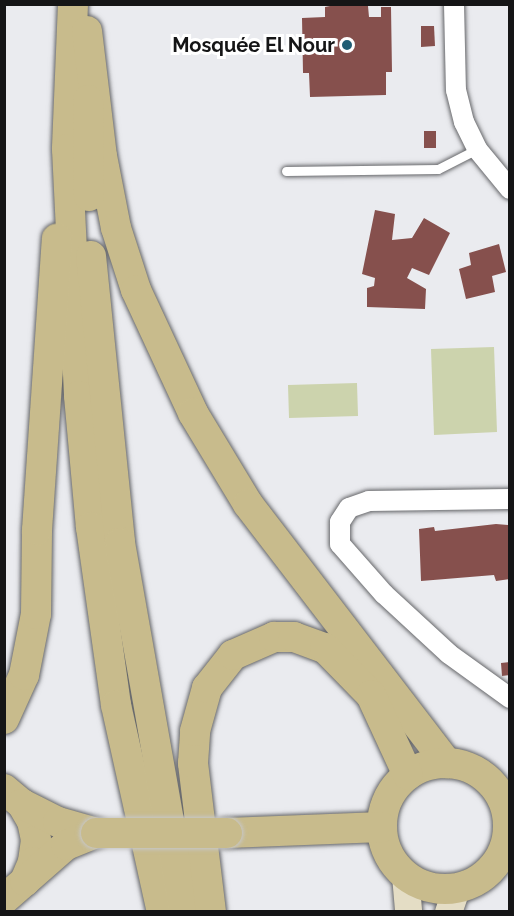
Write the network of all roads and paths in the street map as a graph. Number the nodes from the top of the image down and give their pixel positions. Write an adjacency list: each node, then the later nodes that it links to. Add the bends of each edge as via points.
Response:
1 (73, 4): 4 (main road)
2 (454, 4): 5 (street, via 456,90 464,122)
3 (88, 18): 13 (main road, via 102,156 116,228 136,290 193,413 248,504); 23 (main road, via 90,245 119,531 149,723)
4 (67, 149): 9 (main road, via 52,284); 22 (main road, via 79,396 91,527 116,705)
5 (477, 149): 6 (lane, via 438,169); 7 (street)
6 (286, 171)
7 (510, 189)
8 (510, 499): 11 (street, via 369,501 349,508 340,522 339,544 384,594 449,654)
9 (36, 583): 10 (main road); 12 (main road, via 31,646 24,675)
10 (4, 667)
11 (510, 698)
12 (4, 719)
13 (447, 763): 14 (main road); 17 (main road, via 466,766 484,776 498,791)
14 (408, 775): 16 (main road, via 394,789 385,807); 24 (main road, via 371,694 331,652 312,641 274,637 233,655 207,688 195,731 193,763)
15 (13, 796): 18 (main road, via 58,822); 20 (main road, via 32,821 36,840 33,862)
16 (382, 827): 18 (main road, bridge); 19 (main road, via 385,845)
17 (509, 829): 21 (main road, via 504,850 493,868)
18 (96, 833): 20 (main road, via 66,845)
19 (405, 875): 21 (main road); 25 (main road)
20 (15, 890)
21 (452, 900)
22 (162, 912)
23 (185, 912)
24 (211, 912)
25 (408, 912)

